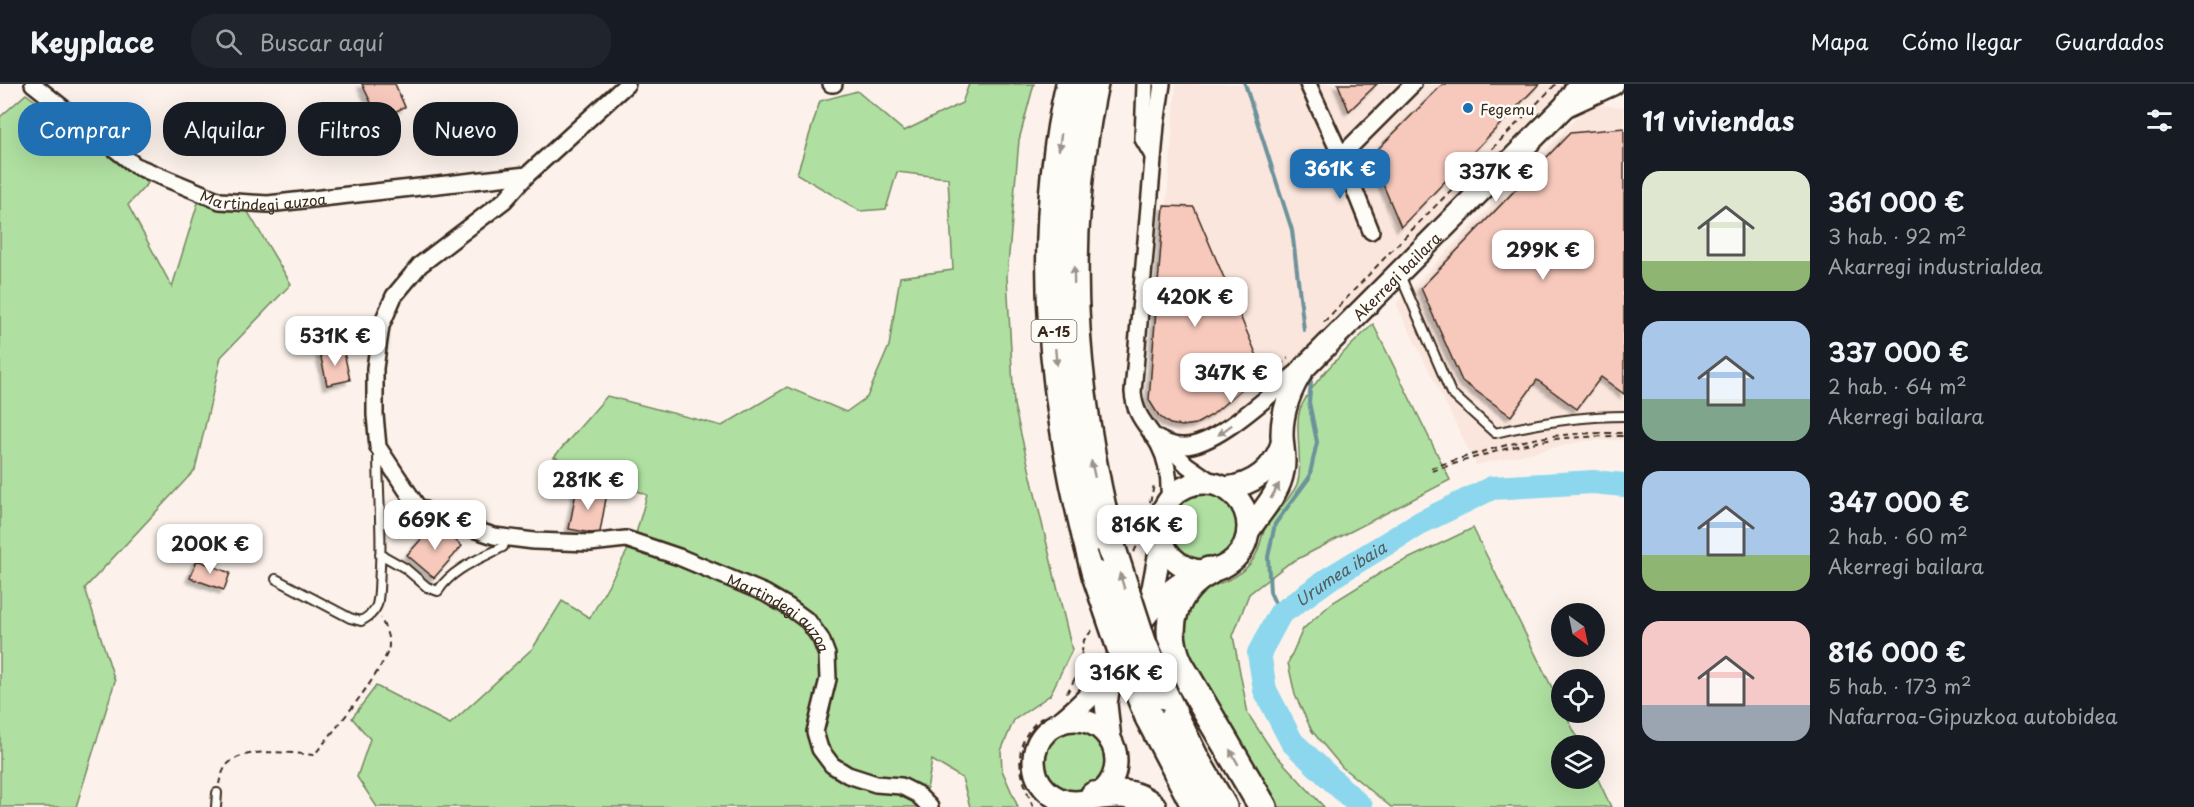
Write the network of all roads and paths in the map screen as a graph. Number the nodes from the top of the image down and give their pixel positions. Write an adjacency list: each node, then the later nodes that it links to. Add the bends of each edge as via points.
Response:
1 (33, 84): 15 (street, Martindegi auzoa, via 136,166 220,201 268,204)
2 (627, 84): 15 (street, Martindegi auzoa)
3 (1070, 84): 51 (highway, A-15, one-way to 51, bridge, via 1055,175 1051,241 1052,317 1068,458 1096,575 1122,651 1149,717)
4 (1094, 84): 32 (highway, A-15, one-way to 4, via 1089,444 1074,311 1073,242)
5 (1145, 84): 13 (street, via 1143,139)
6 (1162, 84): 13 (street)
7 (1308, 84): 14 (street)
8 (1413, 84): 14 (street)
9 (1557, 84): 18 (path)
10 (1579, 84): 12 (main road)
11 (1613, 84): 12 (main road)
12 (1565, 106): 17 (main road, Akerregi bailara)
13 (1153, 156): 23 (street, via 1133,392 1138,416)
14 (1341, 156): 16 (street)
15 (527, 176): 25 (street, Martindegi auzoa, via 505,200 420,265 394,296 381,326 375,368)
16 (1371, 231)
17 (1399, 272): 19 (main road, Akerregi bailara); 21 (lane, via 1450,393 1495,433 1534,423)
18 (1317, 329)
19 (1299, 361): 20 (path); 23 (street, one-way to 23, via 1214,437 1184,447); 24 (main road, Akerregi bailara, via 1286,403)
20 (1276, 370)
21 (1624, 416)
22 (1624, 434): 26 (path, via 1531,443)
23 (1157, 438): 27 (street); 28 (street, via 1167,466)
24 (1282, 443): 27 (main road, via 1274,461 1261,475 1244,484); 29 (main road, Akerregi bailara, one-way to 24, via 1281,480)
25 (378, 447): 30 (street, Martindegi auzoa, via 417,506 437,517); 33 (lane, Martindegi auzoa)
26 (1432, 470)
27 (1219, 486): 28 (main road, via 1198,483 1175,493); 29 (main road, via 1233,493 1244,506)
28 (1161, 493): 31 (main road); 32 (path, via 1143,533)
29 (1248, 532): 34 (main road, via 1245,544 1231,562)
30 (506, 538): 33 (lane, via 503,547 459,570 438,591); 47 (street, Martindegi auzoa, via 590,543 626,539 679,557 789,607 808,621 827,655 828,679 815,732 820,749 832,765 848,776 901,786)
31 (1162, 541): 34 (main road, via 1181,565); 37 (main road, via 1153,588)
32 (1122, 551): 52 (highway, A-15, one-way to 32, bridge, via 1195,759 1142,642)
33 (380, 554): 36 (lane, Martindegi auzoa)
34 (1205, 571): 37 (main road, via 1168,592); 53 (highway, one-way to 34, via 1179,664 1172,643 1171,621 1178,600)
35 (276, 579): 36 (lane, via 350,618 361,621)
36 (376, 607): 44 (path, via 389,646 385,659 344,720 314,755 240,755 226,766)
37 (1141, 620): 39 (main road)
38 (1096, 625): 40 (path, via 1084,640 1078,674)
39 (1111, 668): 41 (main road, via 1088,699); 42 (main road, via 1106,704)
40 (1062, 699)
41 (1053, 718): 42 (main road, via 1083,720 1103,731); 43 (main road, via 1035,749 1036,773); 48 (path, via 1027,732 1020,756 1021,775)
42 (1110, 740): 45 (main road, via 1115,765 1108,783)
43 (1041, 784): 45 (main road, via 1057,798); 49 (main road)
44 (218, 793): 46 (lane)
45 (1082, 802): 50 (highway, via 1116,793 1130,794)
46 (216, 807)
47 (930, 807)
48 (1033, 807)
49 (1048, 807)
50 (1152, 807)
51 (1196, 807)
52 (1223, 807)
53 (1263, 807)

